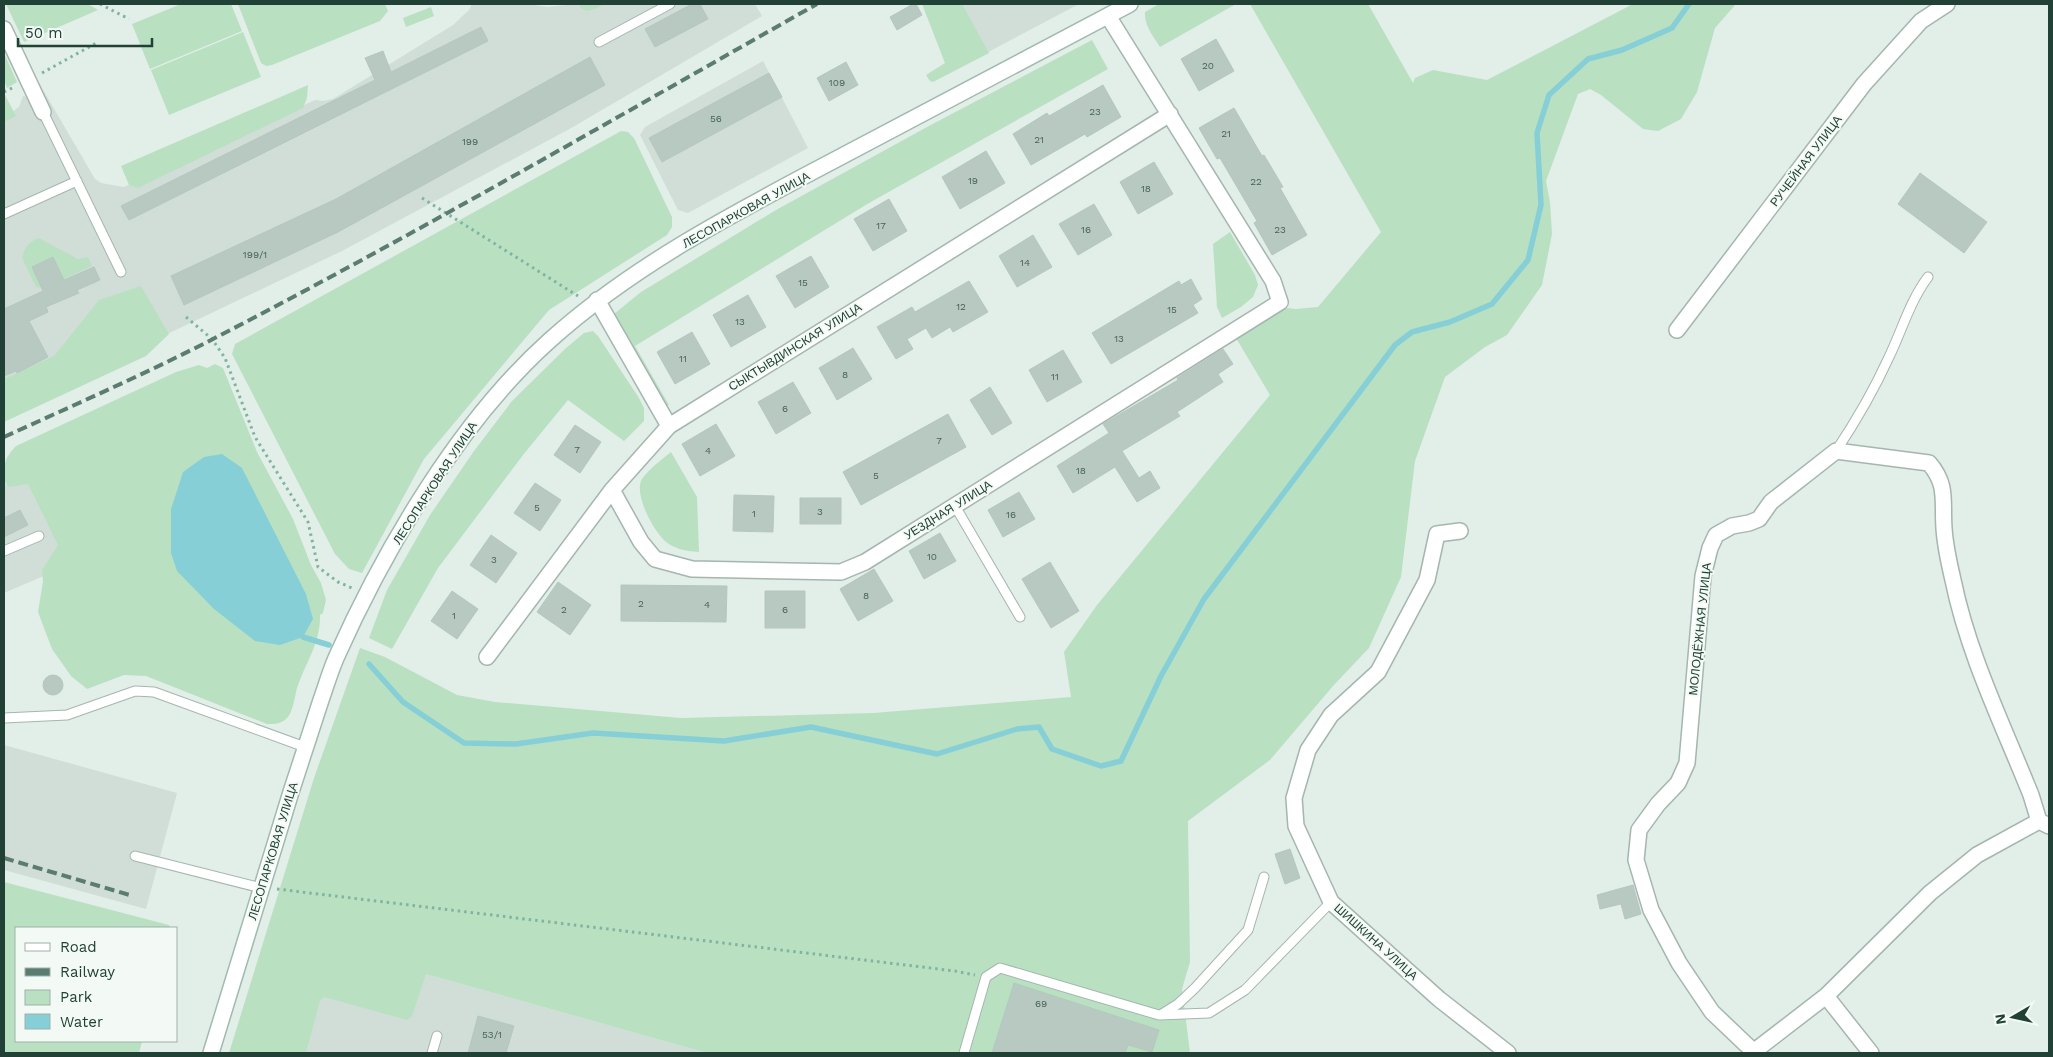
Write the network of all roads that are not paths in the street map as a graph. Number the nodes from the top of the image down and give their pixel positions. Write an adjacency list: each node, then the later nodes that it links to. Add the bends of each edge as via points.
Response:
1 (670, 4): 6 (lane)
2 (1130, 4): 4 (street, ЛЕСОПАРКОВАЯ УЛИЦА)
3 (1947, 4): 14 (street, РУЧЕЙНАЯ УЛИЦА, via 1921,21 1864,84)
4 (1108, 16): 8 (street); 13 (street, ЛЕСОПАРКОВАЯ УЛИЦА, via 774,192)
5 (4, 29): 7 (street)
6 (599, 42)
7 (43, 112): 9 (lane)
8 (1170, 114): 15 (street, СЫКТЫВДИНСКАЯ УЛИЦА); 18 (street, УЕЗДНАЯ УЛИЦА, via 1273,281 1280,302)
9 (77, 181): 10 (lane); 11 (lane)
10 (4, 214)
11 (121, 272)
12 (1928, 277): 16 (lane, via 1917,290 1865,406)
13 (590, 300): 15 (street); 25 (street, ЛЕСОПАРКОВАЯ УЛИЦА, via 500,390 461,440 413,513 366,595 334,662)
14 (1677, 330)
15 (668, 426): 17 (street, СЫКТЫВДИНСКАЯ УЛИЦА)
16 (1836, 451): 26 (street, via 1929,463 1938,474 1953,581 1966,633); 38 (street, МОЛОДЁЖНАЯ УЛИЦА, via 1771,502 1759,519 1732,526 1716,535 1703,576 1686,763 1678,783 1639,830 1636,860 1651,910 1679,964 1712,1012)
17 (612, 490): 18 (street, УЕЗДНАЯ УЛИЦА, via 641,542 655,559 692,569 841,572 865,562); 23 (street, СЫКТЫВДИНСКАЯ УЛИЦА)
18 (955, 506): 22 (lane)
19 (1460, 531): 30 (street, ШИШКИНА УЛИЦА, via 1437,534 1428,580 1378,672 1332,715 1308,750 1294,798 1296,826)
20 (39, 536): 21 (lane)
21 (4, 551)
22 (1020, 617)
23 (487, 657)
24 (4, 718): 25 (lane, via 67,715 135,691 154,692)
25 (305, 748): 29 (street, ЛЕСОПАРКОВАЯ УЛИЦА)
26 (2044, 824): 31 (street, via 1977,855 1930,893)
27 (136, 856): 29 (lane)
28 (1264, 877): 32 (lane, via 1248,930 1195,988)
29 (261, 888): 34 (street, ЛЕСОПАРКОВАЯ УЛИЦА)
30 (1331, 902): 32 (lane, via 1245,990 1209,1013); 37 (street, ШИШКИНА УЛИЦА, via 1439,1000)
31 (1826, 996): 38 (street); 39 (street)
32 (1159, 1016): 36 (lane, via 1000,968 986,978)
33 (437, 1036): 35 (lane)
34 (211, 1053)
35 (432, 1053)
36 (964, 1053)
37 (1508, 1053)
38 (1753, 1053)
39 (1872, 1053)

